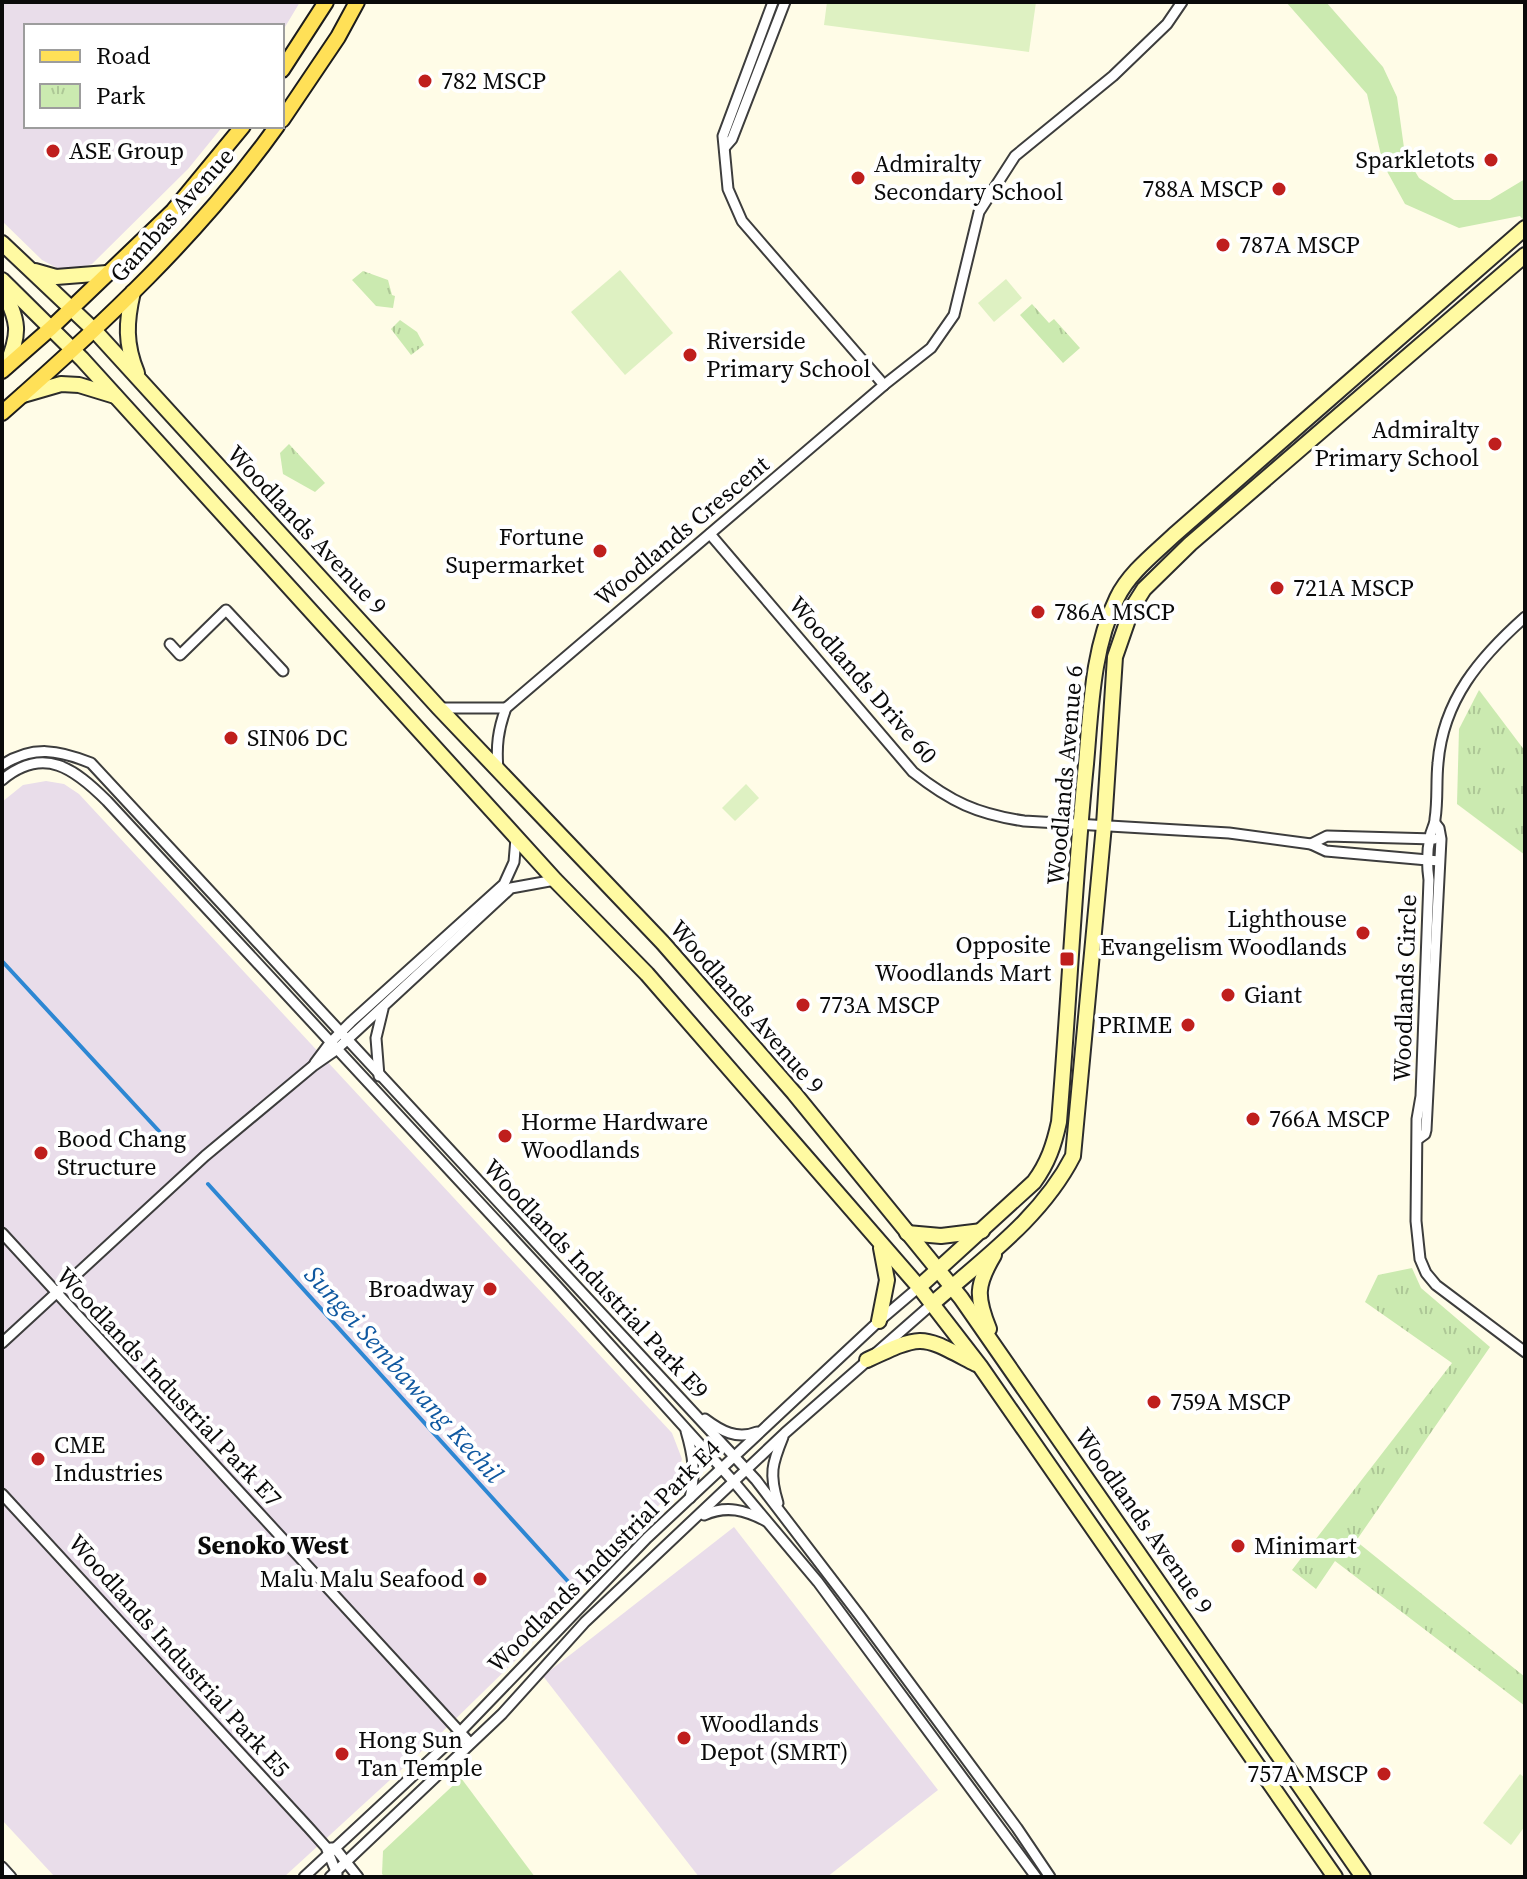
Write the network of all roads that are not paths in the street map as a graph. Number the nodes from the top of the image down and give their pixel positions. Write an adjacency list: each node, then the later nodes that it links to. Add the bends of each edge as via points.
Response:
1 (326, 2): 6 (main road)
2 (357, 2): 7 (main road)
3 (773, 2): 10 (street, via 723,136)
4 (785, 2): 10 (street)
5 (1182, 2): 25 (street, Woodlands Crescent, via 1167,24 1113,76 1015,156 979,212 954,315 931,348)
6 (284, 67)
7 (284, 117)
8 (241, 128): 15 (main road, Gambas Avenue, via 173,211)
9 (275, 128): 18 (main road, Gambas Avenue)
10 (725, 147): 25 (street, via 728,189 742,221)
11 (1525, 228): 38 (main road, Woodlands Avenue 6, via 1174,535 1118,595 1094,674)
12 (2, 243): 14 (main road, Woodlands Avenue 9)
13 (1525, 255): 40 (main road, Woodlands Avenue 6, via 1144,589 1115,657)
14 (31, 270): 15 (main road, via 56,277); 19 (main road, Woodlands Avenue 9)
15 (107, 273): 19 (main road, Gambas Avenue)
16 (2, 280): 20 (main road, Woodlands Avenue 9)
17 (2, 288): 23 (main road, via 17,328)
18 (133, 292): 21 (main road, Gambas Avenue); 24 (main road, via 126,337)
19 (71, 308): 20 (main road, Gambas Avenue); 21 (main road, Woodlands Avenue 9)
20 (51, 328): 22 (main road, Woodlands Avenue 9); 23 (main road, Gambas Avenue)
21 (95, 331): 22 (main road, Gambas Avenue); 24 (main road, Woodlands Avenue 9)
22 (73, 350): 26 (main road, Gambas Avenue); 27 (main road, Woodlands Avenue 9)
23 (4, 370)
24 (140, 381): 33 (main road, Woodlands Avenue 9)
25 (884, 385): 29 (street, Woodlands Crescent)
26 (22, 395): 27 (main road, via 61,384); 28 (main road, Gambas Avenue)
27 (115, 396): 41 (main road, Woodlands Avenue 9)
28 (2, 413)
29 (710, 534): 34 (street, Woodlands Crescent); 38 (street, Woodlands Drive 60, via 913,772 936,791 991,816)
30 (1525, 617): 39 (street, via 1481,659 1460,691 1443,732)
31 (170, 644): 32 (street, via 180,655 226,610)
32 (283, 671)
33 (439, 708): 34 (street); 36 (main road, Woodlands Avenue 9)
34 (506, 708): 36 (street, via 498,730)
35 (2, 765): 49 (street, Woodlands Industrial Park E9, via 34,751 64,752 91,763)
36 (498, 769): 55 (main road, Woodlands Avenue 9, via 663,943)
37 (2, 780): 50 (street, Woodlands Industrial Park E9, via 13,770 40,762 63,765 84,778)
38 (1080, 823): 40 (street, Woodlands Drive 60); 53 (main road, Woodlands Avenue 6, via 1054,1147 1034,1182)
39 (1435, 823): 42 (street, Woodlands Circle); 43 (street)
40 (1104, 825): 44 (street, Woodlands Drive 60); 57 (main road, Woodlands Avenue 6, via 1073,1156 1042,1204)
41 (516, 834): 47 (main road, Woodlands Avenue 9); 49 (street, via 514,862 504,884)
42 (1429, 839): 43 (street); 44 (street, via 1327,836); 45 (street, Woodlands Circle)
43 (1441, 839): 46 (street, Woodlands Circle)
44 (1311, 844): 45 (street, via 1326,851)
45 (1427, 860): 46 (street); 52 (street, Woodlands Circle)
46 (1439, 861): 52 (street, Woodlands Circle, via 1426,1130)
47 (555, 880): 48 (street, via 511,888); 56 (main road, Woodlands Avenue 9, via 647,974)
48 (383, 1009): 49 (street); 51 (street, via 376,1038)
49 (343, 1037): 50 (street); 51 (street, Woodlands Industrial Park E9)
50 (333, 1047): 61 (street); 71 (street, Woodlands Industrial Park E9)
51 (379, 1076): 69 (street, Woodlands Industrial Park E9)
52 (1418, 1139): 66 (street, Woodlands Circle, via 1416,1221 1426,1273 1445,1294)
53 (982, 1231): 55 (main road); 58 (main road, Woodlands Avenue 6)
54 (2, 1233): 61 (street, Woodlands Industrial Park E7)
55 (907, 1233): 58 (main road, Woodlands Avenue 9)
56 (879, 1241): 60 (main road, Woodlands Avenue 9); 63 (main road, via 887,1280)
57 (1000, 1245): 59 (main road, Woodlands Avenue 6); 65 (main road, via 980,1279 978,1295)
58 (939, 1270): 59 (main road, Woodlands Avenue 9); 60 (main road, Woodlands Industrial Park E4)
59 (953, 1286): 62 (main road, Woodlands Industrial Park E4); 65 (main road, Woodlands Avenue 9)
60 (919, 1287): 62 (main road, Woodlands Avenue 9); 63 (street, Woodlands Industrial Park E4)
61 (56, 1293): 64 (street); 84 (street, Woodlands Industrial Park E7)
62 (932, 1304): 67 (street, Woodlands Industrial Park E4); 68 (main road, Woodlands Avenue 9)
63 (879, 1321): 70 (street, Woodlands Industrial Park E4)
64 (2, 1343)
65 (997, 1348): 100 (main road, Woodlands Avenue 9)
66 (1525, 1352)
67 (867, 1360): 68 (main road, via 919,1339); 72 (street, Woodlands Industrial Park E4)
68 (980, 1366): 99 (main road, Woodlands Avenue 9)
69 (689, 1408): 70 (street, via 724,1432 746,1437); 73 (street, Woodlands Industrial Park E9)
70 (764, 1428): 73 (street, Woodlands Industrial Park E4)
71 (685, 1430): 74 (street, Woodlands Industrial Park E9); 78 (street, via 695,1477)
72 (785, 1433): 75 (street, Woodlands Industrial Park E4); 79 (street, via 771,1477)
73 (734, 1456): 74 (street, Woodlands Industrial Park E4); 75 (street, Woodlands Industrial Park E9)
74 (721, 1467): 76 (street, Woodlands Industrial Park E9); 78 (street, Woodlands Industrial Park E4)
75 (747, 1470): 76 (street, Woodlands Industrial Park E4); 79 (street, Woodlands Industrial Park E9)
76 (734, 1482): 80 (street, Woodlands Industrial Park E4); 81 (street, Woodlands Industrial Park E9)
77 (2, 1494): 90 (street, Woodlands Industrial Park E5)
78 (690, 1498): 84 (street, Woodlands Industrial Park E4)
79 (779, 1507): 82 (street, Woodlands Industrial Park E9)
80 (694, 1519): 81 (street, via 730,1508); 85 (street, Woodlands Industrial Park E4, via 585,1622)
81 (769, 1522): 83 (street, Woodlands Industrial Park E9)
82 (860, 1616): 83 (street); 98 (street, Woodlands Industrial Park E9)
83 (849, 1624): 97 (street, Woodlands Industrial Park E9)
84 (460, 1732): 85 (street, Woodlands Industrial Park E7); 86 (street, Woodlands Industrial Park E4)
85 (470, 1743): 87 (street, Woodlands Industrial Park E4)
86 (423, 1766): 87 (street); 88 (street, Woodlands Industrial Park E4)
87 (434, 1778): 89 (street, Woodlands Industrial Park E4)
88 (367, 1818): 89 (street); 90 (street, Woodlands Industrial Park E4)
89 (378, 1831): 91 (street, Woodlands Industrial Park E4)
90 (329, 1850): 91 (street, Woodlands Industrial Park E5); 93 (street, Woodlands Industrial Park E5); 95 (street, Woodlands Industrial Park E4)
91 (347, 1863): 93 (street, Woodlands Industrial Park E4); 96 (street, Woodlands Industrial Park E5)
92 (2, 1867): 94 (street)
93 (335, 1875)
94 (11, 1877)
95 (304, 1877)
96 (358, 1877)
97 (1036, 1877)
98 (1050, 1877)
99 (1335, 1877)
100 (1363, 1877)

